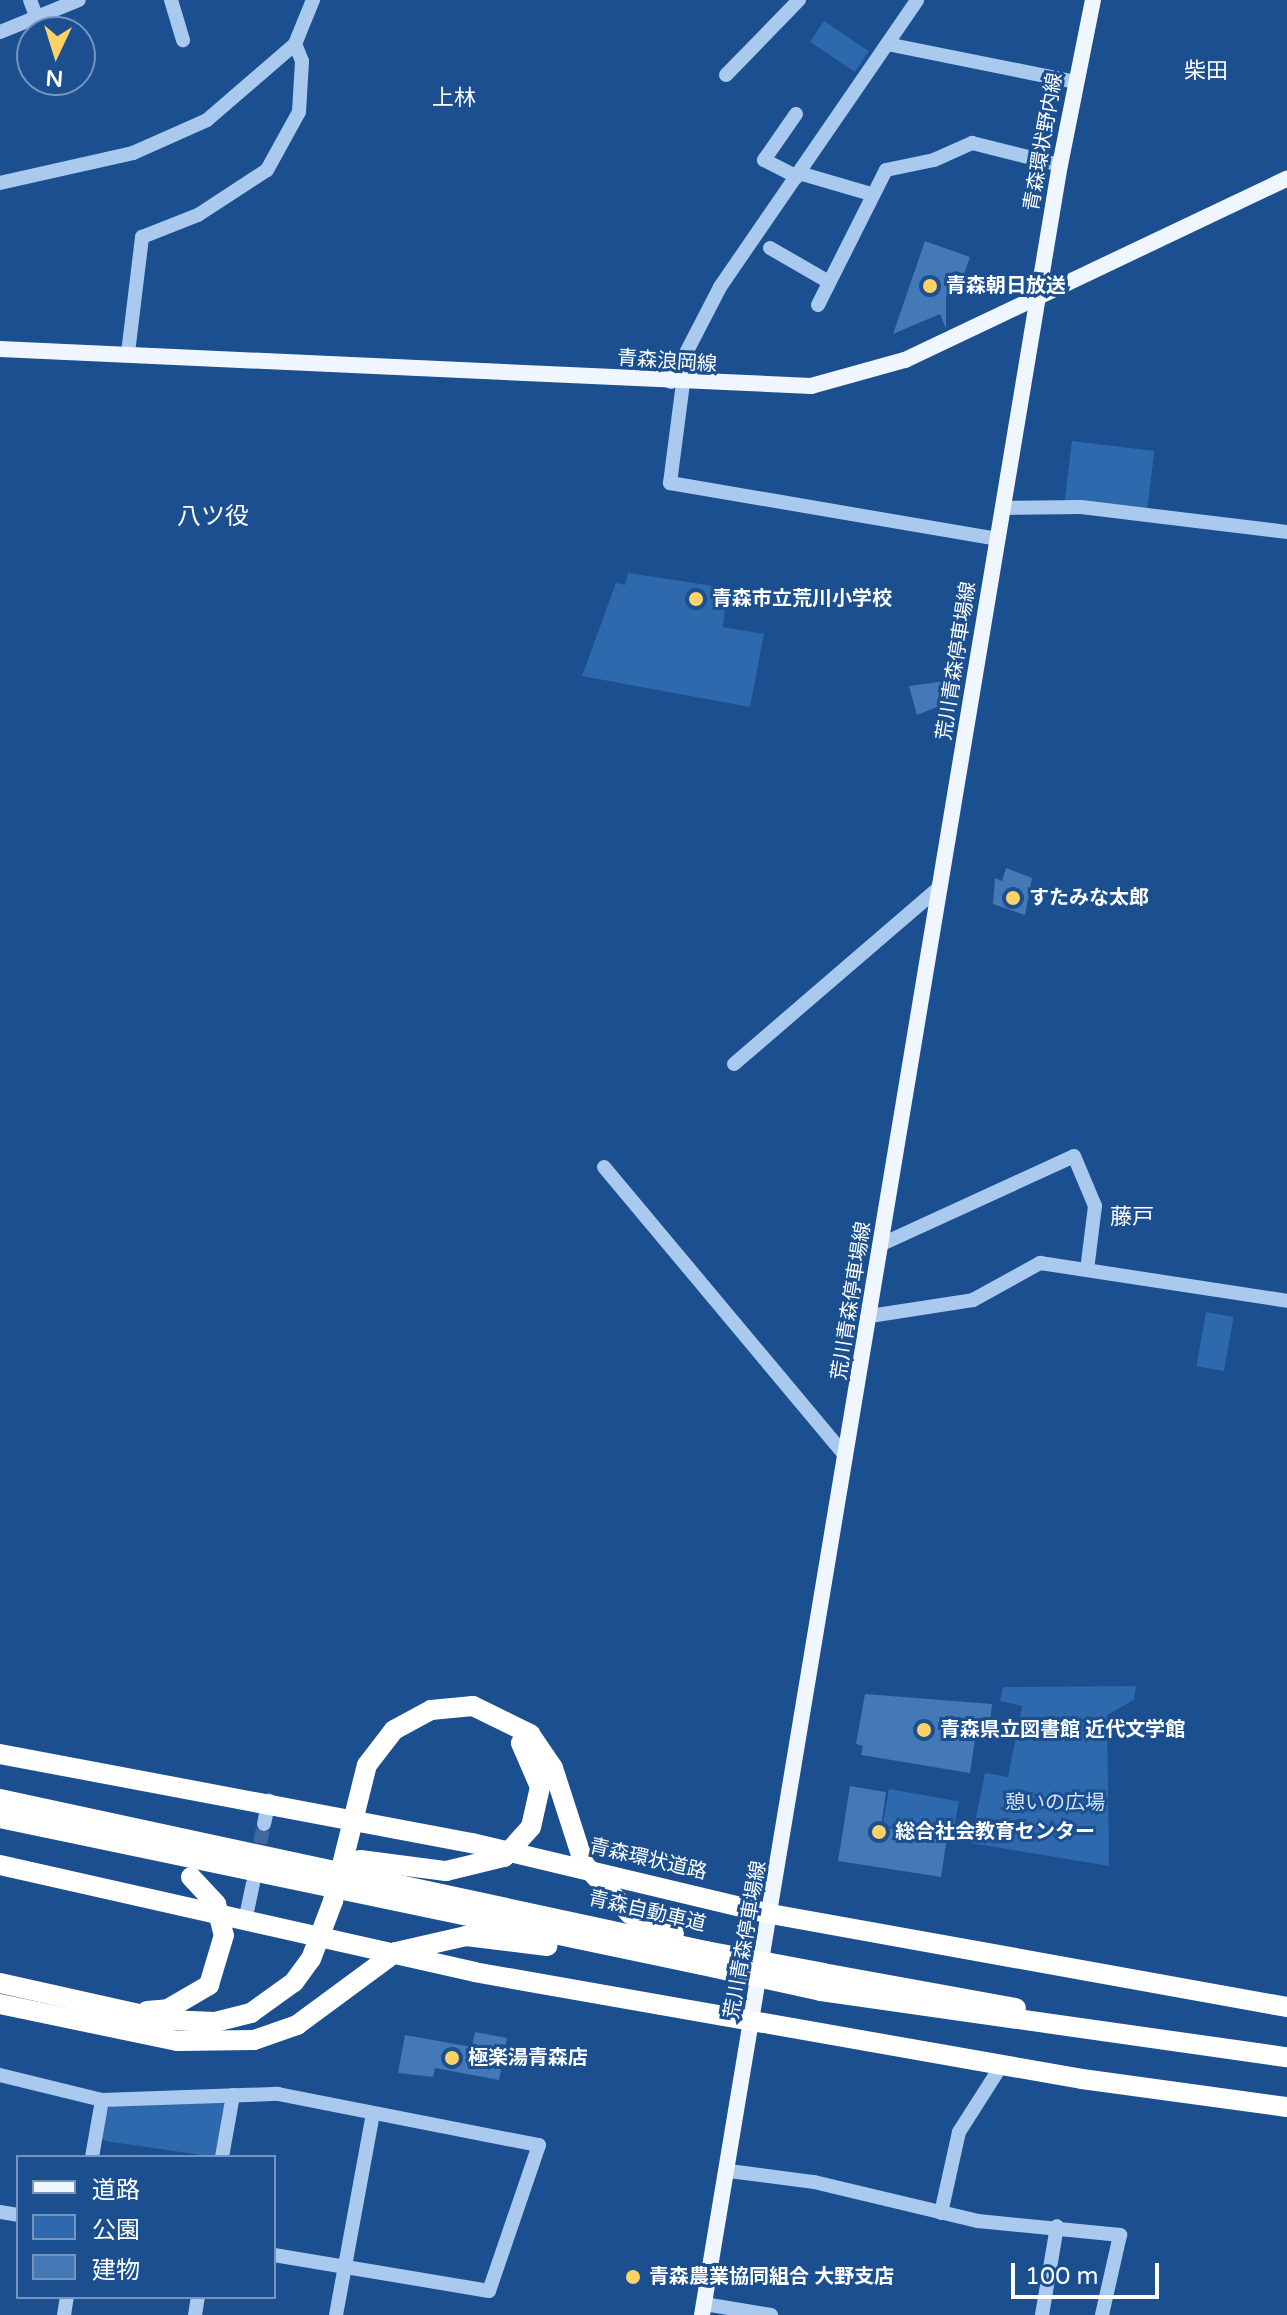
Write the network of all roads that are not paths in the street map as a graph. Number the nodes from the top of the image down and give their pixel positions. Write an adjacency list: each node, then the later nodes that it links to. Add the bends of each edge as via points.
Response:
1 (79, 0): 7 (street)
2 (171, 0): 8 (street)
3 (313, 0): 9 (street)
4 (799, 0): 11 (street)
5 (917, 0): 10 (street)
6 (1093, 0): 12 (main road, 青森環状野内線)
7 (42, 16)
8 (183, 40)
9 (295, 44): 17 (street, via 226,108 183,133 133,153); 24 (street, via 302,61 299,112 267,170 198,215 142,237)
10 (887, 44): 12 (street); 15 (street)
11 (726, 75)
12 (1075, 82): 14 (main road, 青森環状野内線)
13 (796, 114): 15 (street, via 764,160)
14 (1060, 165): 18 (street, via 972,143 934,160 886,170); 21 (main road, 青森環状野内線)
15 (798, 175): 18 (street); 25 (street, via 720,287)
16 (1287, 179): 21 (main road, 青森浪岡線)
17 (0, 183)
18 (871, 194): 20 (street)
19 (770, 248): 20 (street)
20 (829, 282): 22 (street)
21 (1039, 292): 25 (main road, 青森浪岡線, via 858,377 780,388); 26 (main road, 荒川青森停車場線)
22 (818, 305)
23 (0, 349): 24 (main road, 青森浪岡線)
24 (128, 353): 25 (main road, 青森浪岡線)
25 (677, 382): 28 (street, via 670,483)
26 (1003, 508): 27 (street, via 1081,507); 28 (main road, 荒川青森停車場線)
27 (1287, 532)
28 (997, 539): 29 (main road, 荒川青森停車場線)
29 (940, 887): 30 (street); 32 (main road, 荒川青森停車場線)
30 (734, 1064)
31 (604, 1167): 36 (street)
32 (882, 1244): 33 (street, via 1074,1156 1095,1206); 35 (main road, 荒川青森停車場線)
33 (1087, 1270): 34 (street); 35 (street, via 1040,1263 973,1300)
34 (1287, 1301)
35 (870, 1316): 36 (main road, 荒川青森停車場線)
36 (846, 1456): 45 (main road, 荒川青森停車場線)
37 (0, 1754): 39 (highway, 青森環状道路)
38 (0, 1799): 42 (highway, 青森自動車道)
39 (269, 1801): 41 (street); 45 (highway, 青森環状道路)
40 (0, 1818): 42 (highway, 青森自動車道)
41 (264, 1824)
42 (122, 1832): 47 (highway, 青森自動車道); 52 (highway, bridge, via 191,1877 216,1904 224,1935 209,1985 168,2009); 54 (highway, bridge, via 446,1871 504,1857 531,1827 539,1809 539,1778 529,1753 517,1738 482,1719 441,1718 392,1746 371,1782 344,1905 321,1965 302,1991)
43 (0, 1865): 46 (highway)
44 (253, 1884): 46 (street)
45 (771, 1914): 51 (highway, 青森環状道路); 53 (main road, 荒川青森停車場線)
46 (245, 1921): 53 (highway, via 418,1961)
47 (704, 1957): 49 (highway, 青森自動車道, bridge); 49 (highway, 青森自動車道, bridge, via 775,1964); 54 (highway, bridge, via 466,1936 396,1952 364,1970 307,2019); 54 (highway, bridge, via 630,1914 602,1891 584,1864 553,1768 530,1734 484,1709 431,1710 394,1730 367,1765 333,1901 311,1959)
48 (0, 1983): 52 (highway)
49 (817, 1984): 55 (highway, 青森自動車道); 56 (highway, 青森自動車道)
50 (0, 2004): 54 (highway, via 114,2027 210,2033)
51 (1287, 2007)
52 (135, 2012): 54 (highway, via 194,2023)
53 (753, 2021): 57 (highway); 65 (main road, 荒川青森停車場線)
54 (253, 2025)
55 (1287, 2050)
56 (1287, 2057)
57 (1001, 2066): 61 (highway); 66 (street, via 959,2132)
58 (0, 2075): 60 (street)
59 (233, 2095): 60 (street); 62 (street, via 278,2094); 64 (street)
60 (102, 2100): 63 (street)
61 (1287, 2107)
62 (373, 2113): 69 (street); 69 (street, via 539,2145 489,2291)
63 (92, 2155)
64 (222, 2155)
65 (729, 2171): 66 (street, via 814,2182); 70 (main road, 荒川青森停車場線)
66 (941, 2213): 67 (street)
67 (1057, 2226): 73 (street); 74 (street, via 1120,2235)
68 (276, 2255): 69 (street)
69 (344, 2268): 71 (street)
70 (703, 2309): 72 (street)
71 (336, 2315)
72 (771, 2315)
73 (1042, 2315)
74 (1102, 2315)

